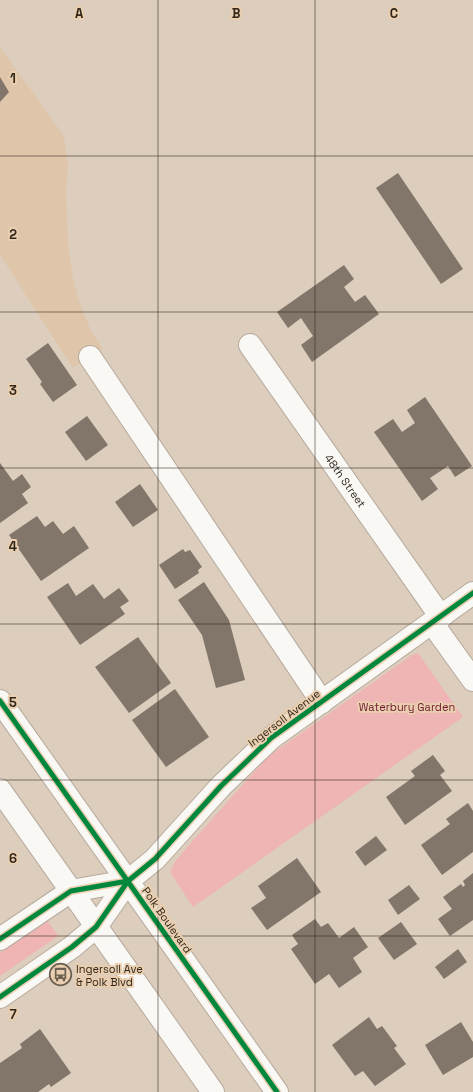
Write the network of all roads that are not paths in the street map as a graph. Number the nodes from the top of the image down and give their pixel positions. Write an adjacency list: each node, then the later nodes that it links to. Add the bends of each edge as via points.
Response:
1 (250, 344): 4 (street, 48th Street)
2 (90, 358): 7 (street)
3 (473, 594): 4 (street, Ingersoll Avenue)
4 (436, 620): 5 (street, 48th Street); 7 (street, Ingersoll Avenue)
5 (473, 680)
6 (0, 701): 9 (street, Polk Boulevard)
7 (322, 702): 9 (street, Ingersoll Avenue, via 253,754 155,860)
8 (0, 790): 10 (street)
9 (128, 881): 10 (street, Ingersoll Avenue); 11 (street, Ingersoll Avenue); 15 (street, Polk Boulevard)
10 (71, 891): 11 (street); 12 (street, Ingersoll Avenue)
11 (96, 927): 13 (street, Ingersoll Avenue, via 72,947); 14 (street)
12 (0, 939)
13 (0, 997)
14 (213, 1092)
15 (277, 1092)

